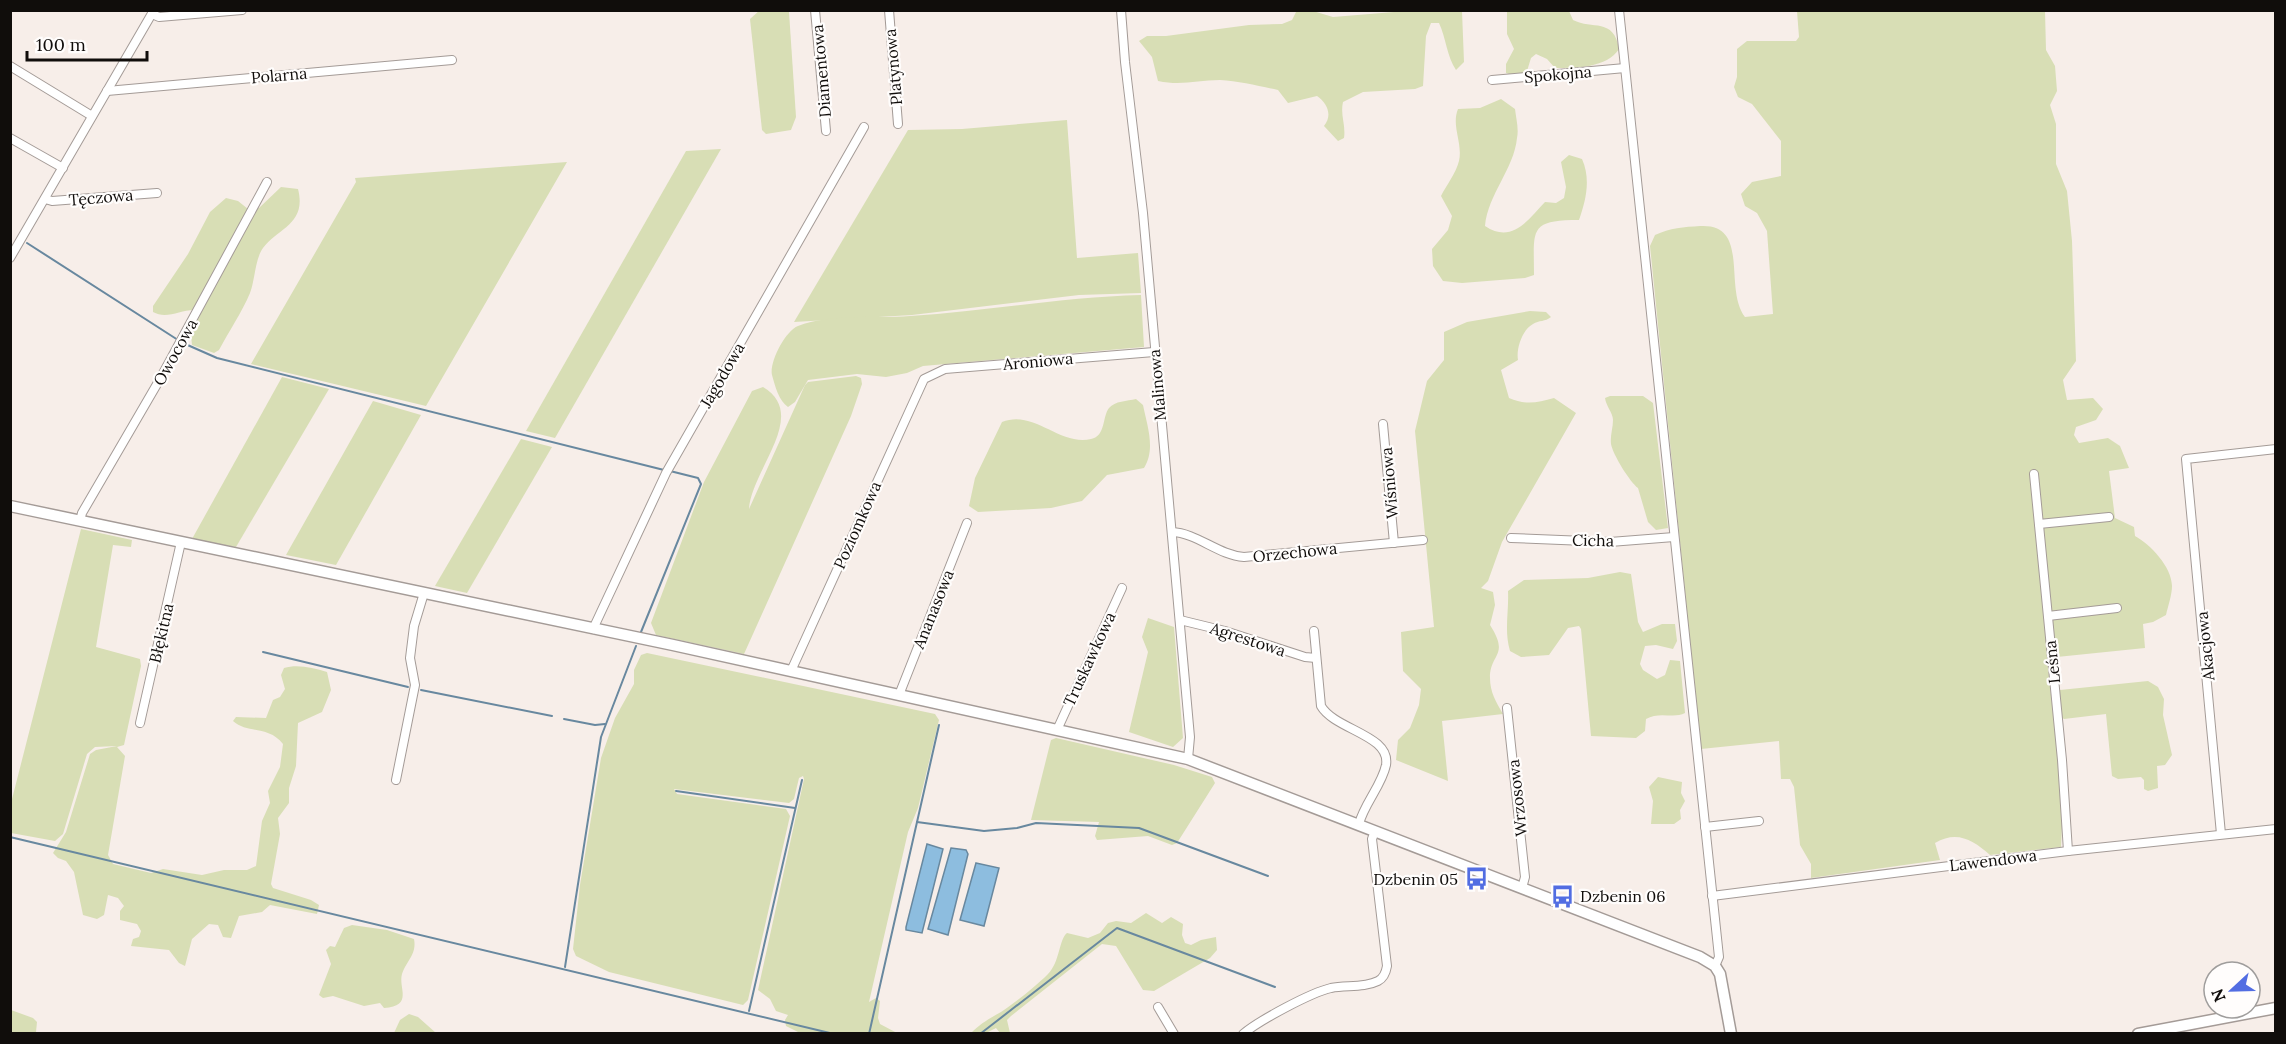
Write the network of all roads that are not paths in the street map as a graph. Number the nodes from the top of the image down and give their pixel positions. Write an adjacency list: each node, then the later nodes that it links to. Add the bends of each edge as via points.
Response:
1 (242, 10): 6 (street, via 159,17)
2 (815, 10): 15 (street, Diamentowa)
3 (888, 10): 13 (street, Platynowa)
4 (1121, 10): 23 (street, Malinowa)
5 (1619, 10): 9 (street)
6 (153, 12): 11 (street)
7 (452, 60): 11 (street, Polarna)
8 (10, 66): 12 (street)
9 (1625, 68): 10 (street, Spokojna); 34 (street)
10 (1492, 80)
11 (107, 91): 12 (street)
12 (92, 116): 17 (street)
13 (898, 124)
14 (864, 127): 44 (street, Jagodowa, via 666,473)
15 (826, 131)
16 (10, 138): 17 (street)
17 (63, 168): 20 (street)
18 (267, 182): 30 (street, Owocowa)
19 (157, 193): 20 (street, Tęczowa)
20 (45, 199): 21 (street)
21 (14, 246): 22 (street)
22 (10, 258)
23 (1154, 352): 24 (street, Aroniowa, via 945,369); 33 (street, Malinowa)
24 (924, 379): 47 (street, Poziomkowa)
25 (1383, 424): 38 (street, Wiśniowa)
26 (2276, 449): 59 (street, Akacjowa, via 2186,459)
27 (2034, 474): 32 (street, Leśna)
28 (10, 506): 30 (street)
29 (2109, 517): 32 (street)
30 (81, 521): 37 (street)
31 (967, 523): 48 (street, Ananasowa)
32 (2039, 524): 42 (street, Leśna)
33 (1172, 532): 38 (street, Orzechowa, via 1244,557); 43 (street, Malinowa)
34 (1674, 537): 35 (street, Cicha, via 1610,542); 56 (street)
35 (1511, 538)
36 (1423, 540): 38 (street, Orzechowa)
37 (181, 542): 40 (street); 50 (street, Błękitna)
38 (1394, 543)
39 (1122, 588): 51 (street, Truskawkowa)
40 (424, 593): 44 (street); 53 (street, via 414,626 410,658 415,686)
41 (2117, 608): 42 (street)
42 (2048, 616): 60 (street, Leśna)
43 (1180, 620): 46 (street, Agrestowa); 52 (street, Malinowa, via 1190,736)
44 (592, 628): 47 (street)
45 (1314, 630): 46 (street)
46 (1316, 658): 55 (street, via 1321,706 1326,715 1382,746 1386,756 1386,767)
47 (791, 671): 48 (street)
48 (899, 695): 51 (street)
49 (1507, 708): 61 (street, Wrzosowa, via 1525,878)
50 (140, 723)
51 (1057, 730): 52 (street)
52 (1188, 759): 55 (street)
53 (396, 780)
54 (1759, 821): 56 (street)
55 (1359, 824): 58 (street)
56 (1705, 827): 62 (street)
57 (2276, 829): 59 (street, Lawendowa)
58 (1375, 831): 61 (street); 67 (street, via 1372,839 1385,974 1371,983 1331,988)
59 (2221, 834): 60 (street, Lawendowa)
60 (2068, 850): 62 (street, Lawendowa)
61 (1522, 888): 63 (street, via 1686,951)
62 (1712, 896): 63 (street, via 1719,957)
63 (1715, 966): 68 (street, via 1722,982)
64 (1158, 1007): 66 (street)
65 (2276, 1008): 69 (street)
66 (1174, 1034)
67 (1243, 1034)
68 (1731, 1034)
69 (2139, 1034)

